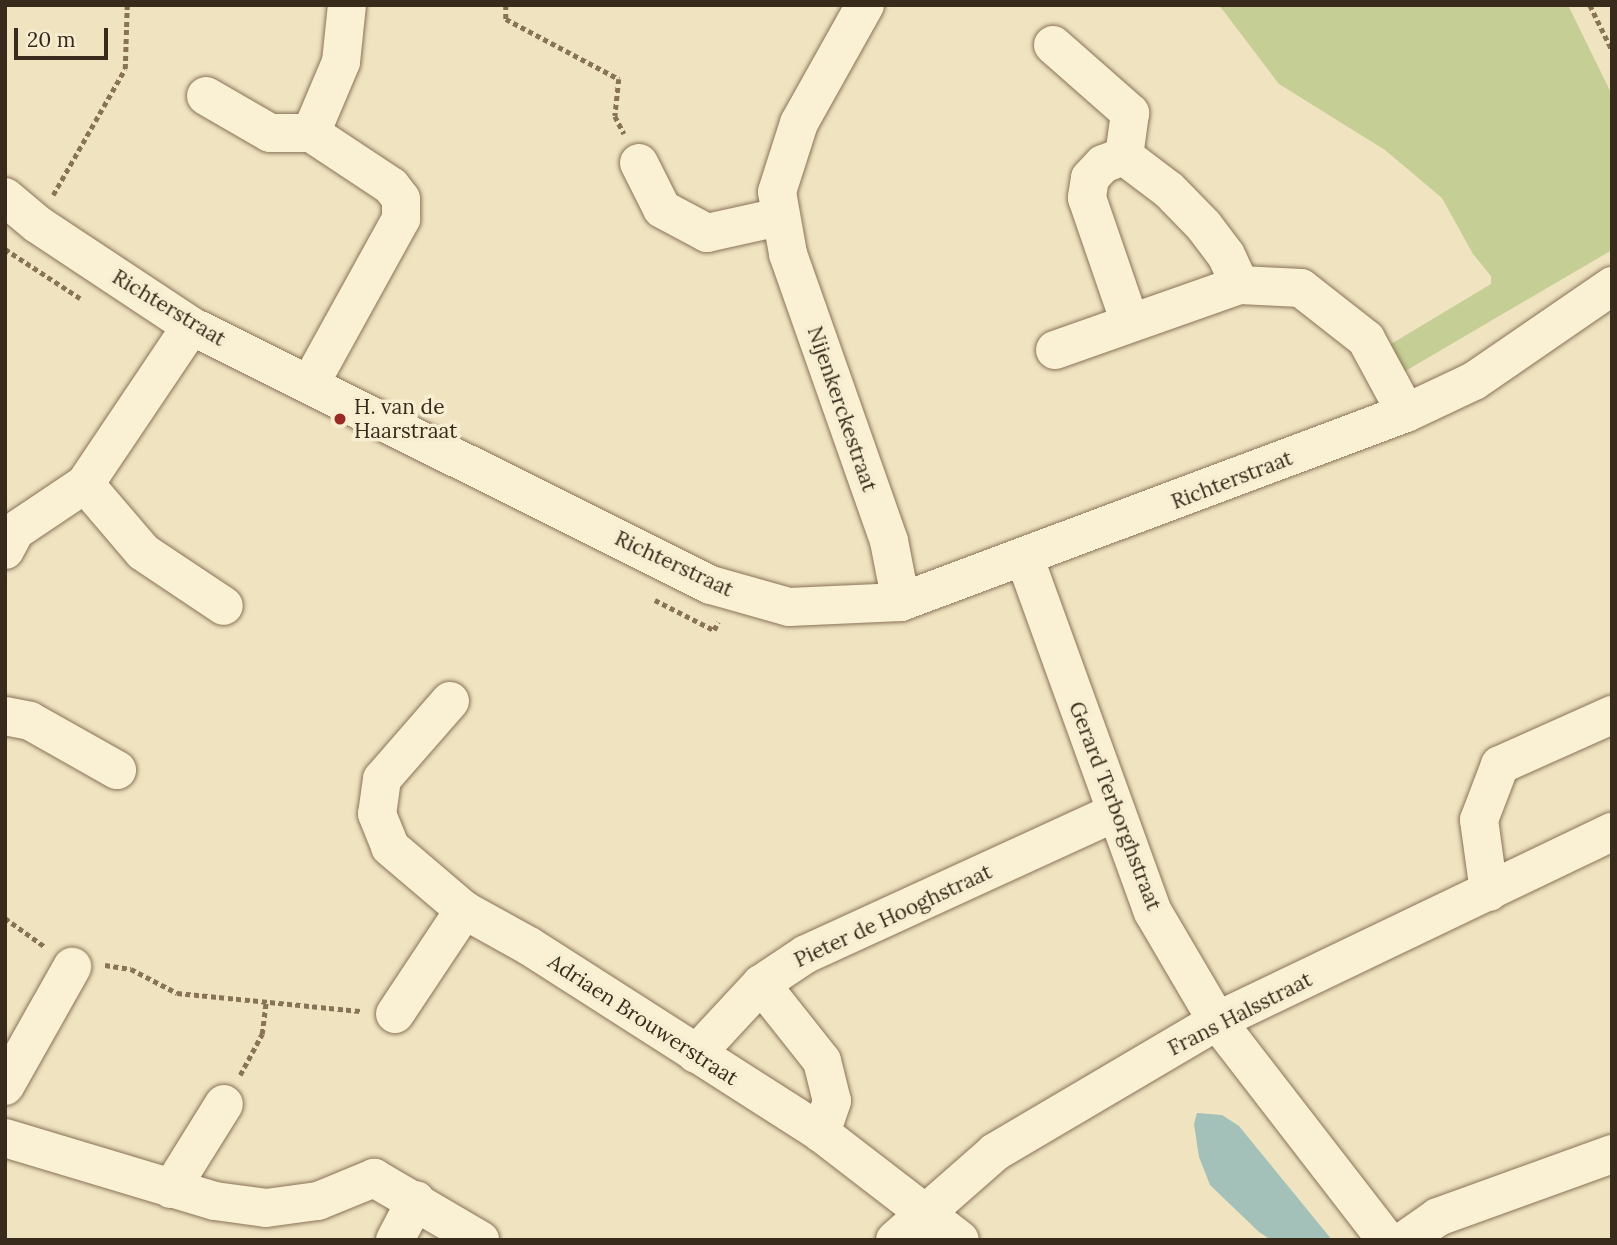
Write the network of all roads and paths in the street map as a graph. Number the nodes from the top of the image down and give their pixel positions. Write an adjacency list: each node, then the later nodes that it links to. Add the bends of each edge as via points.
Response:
1 (127, 5): 14 (path, via 125,69)
2 (347, 5): 9 (street, via 341,62)
3 (506, 5): 11 (path, via 506,19 619,79 615,116)
4 (865, 5): 13 (street, Nijenkerckestraat, via 799,123 782,171)
5 (1590, 5): 7 (path)
6 (1053, 45): 10 (street, via 1130,113)
7 (1612, 50)
8 (206, 96): 9 (street, via 270,133)
9 (311, 133): 20 (street, via 391,186 401,199 401,219)
10 (1124, 156): 15 (street, via 1169,190 1204,226 1226,255); 17 (street, via 1103,164 1090,178 1087,198)
11 (639, 163): 13 (street, via 662,209 707,233)
12 (5, 197): 14 (street, Richterstraat)
13 (779, 217): 25 (street, Nijenkerckestraat, via 889,541)
14 (37, 224): 18 (street, Richterstraat)
15 (1240, 285): 17 (street); 21 (street, via 1301,288 1340,314 1366,339)
16 (1610, 293): 21 (street, Richterstraat, via 1474,381)
17 (1130, 323): 19 (street)
18 (191, 326): 20 (street, Richterstraat); 22 (street)
19 (1055, 350)
20 (310, 384): 25 (street, Richterstraat, via 711,585 789,607)
21 (1406, 413): 24 (street, Richterstraat)
22 (85, 484): 23 (street); 26 (street, via 144,552)
23 (9, 535)
24 (1025, 559): 25 (street, Richterstraat); 31 (street, Gerard Terborghstraat)
25 (901, 602)
26 (224, 606)
27 (450, 701): 34 (street, Adriaen Brouwerstraat, via 382,779 377,814 390,847)
28 (1612, 715): 33 (street, via 1500,765 1479,820)
29 (5, 716): 30 (street, via 30,721)
30 (117, 770)
31 (1114, 813): 37 (street, Pieter de Hooghstraat, via 806,954); 40 (street, Gerard Terborghstraat, via 1153,912)
32 (1612, 832): 33 (street, Frans Halsstraat)
33 (1489, 892): 40 (street, Frans Halsstraat)
34 (464, 910): 39 (street); 41 (street, Adriaen Brouwerstraat, via 529,946)
35 (5, 918): 36 (path)
36 (72, 967): 38 (path, via 131,969 177,993); 42 (street)
37 (761, 984): 41 (street, Pieter de Hooghstraat); 44 (street, via 822,1061 832,1101)
38 (266, 1003): 39 (path); 43 (path, via 262,1034)
39 (395, 1014)
40 (1217, 1021): 49 (street, Frans Halsstraat, via 995,1152); 54 (street, Gerard Terborghstraat)
41 (696, 1054): 44 (street, Adriaen Brouwerstraat)
42 (5, 1086)
43 (224, 1104): 47 (street)
44 (821, 1133): 49 (street, Adriaen Brouwerstraat)
45 (5, 1138): 47 (street)
46 (1612, 1154): 55 (street, via 1438,1217)
47 (171, 1189): 48 (street, via 266,1208 318,1201 374,1178)
48 (416, 1200): 50 (street); 51 (street)
49 (924, 1214): 52 (street, Frans Halsstraat); 53 (street, Adriaen Brouwerstraat)
50 (395, 1240)
51 (480, 1240)
52 (895, 1240)
53 (960, 1240)
54 (1386, 1240)
55 (1405, 1240)

